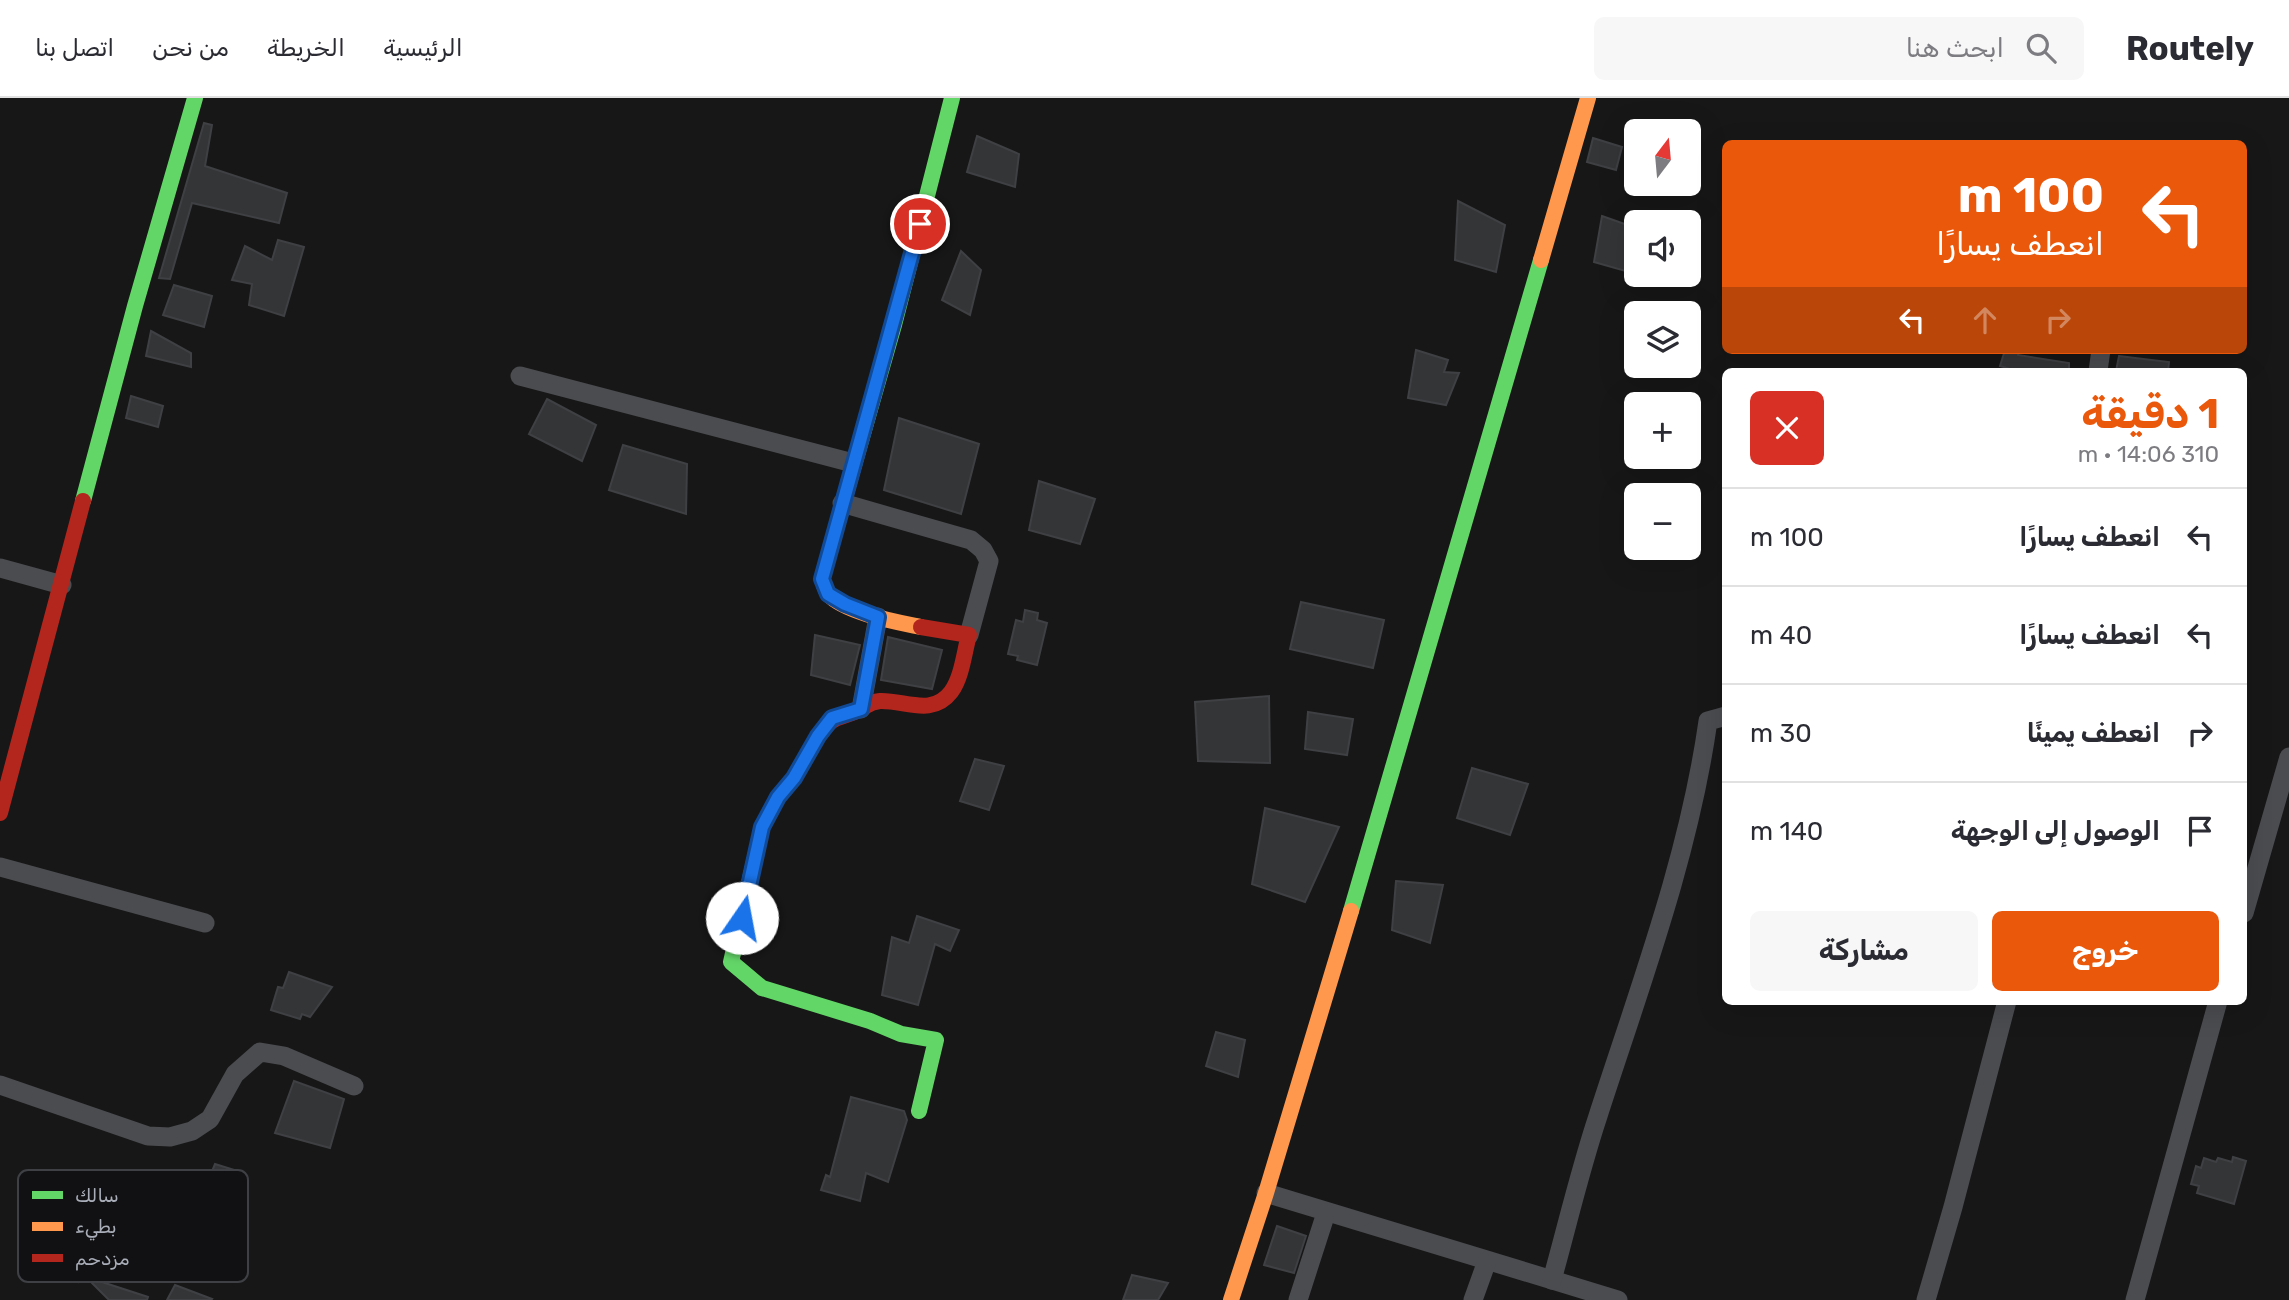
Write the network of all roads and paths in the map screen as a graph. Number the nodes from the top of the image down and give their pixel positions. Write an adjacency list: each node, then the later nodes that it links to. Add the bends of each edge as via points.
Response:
1 (195, 98): 8 (street)
2 (952, 98): 5 (street)
3 (1588, 98): 23 (street)
4 (520, 376): 5 (street)
5 (853, 463): 6 (street)
6 (842, 503): 9 (street, via 822,579 828,594); 10 (street, via 971,540 983,550 989,561)
7 (0, 568): 8 (street)
8 (62, 585): 14 (street)
9 (878, 617): 10 (street); 11 (street)
10 (969, 635): 11 (street, via 958,678 939,704 883,701 870,702)
11 (861, 709): 22 (street, via 832,718 762,827 732,962 762,988 901,1034 936,1040)
12 (1722, 717): 26 (street, via 1707,721 1681,851)
13 (2289, 757): 16 (street)
14 (0, 813)
15 (0, 867): 17 (street)
16 (2247, 903)
17 (205, 923)
18 (2006, 1005): 31 (street)
19 (2217, 1005): 32 (street)
20 (0, 1086): 21 (street, via 148,1136 170,1137 192,1131 210,1119 235,1074 260,1052 284,1056)
21 (354, 1086)
22 (919, 1111)
23 (1266, 1193): 24 (street); 27 (street)
24 (1325, 1213): 25 (street); 28 (street)
25 (1487, 1261): 26 (street); 29 (street)
26 (1552, 1280): 30 (street)
27 (1231, 1300)
28 (1298, 1300)
29 (1473, 1300)
30 (1618, 1300)
31 (1926, 1300)
32 (2135, 1300)

